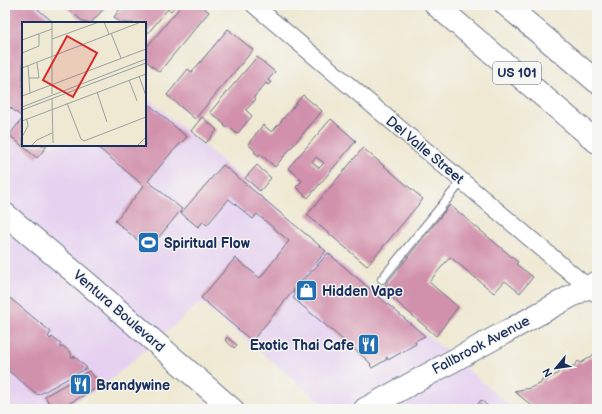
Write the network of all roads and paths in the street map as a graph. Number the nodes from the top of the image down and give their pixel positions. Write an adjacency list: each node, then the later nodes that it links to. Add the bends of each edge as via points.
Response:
1 (254, 5): 6 (street, Del Valle Street)
2 (436, 5): 5 (main road, US 101)
3 (506, 5): 4 (main road, US 101)
4 (597, 82)
5 (597, 142)
6 (462, 181): 8 (lane); 9 (street, Del Valle Street)
7 (5, 214): 10 (main road, Ventura Boulevard)
8 (382, 279)
9 (594, 288): 11 (main road, Fallbrook Avenue)
10 (232, 409)
11 (365, 409)

